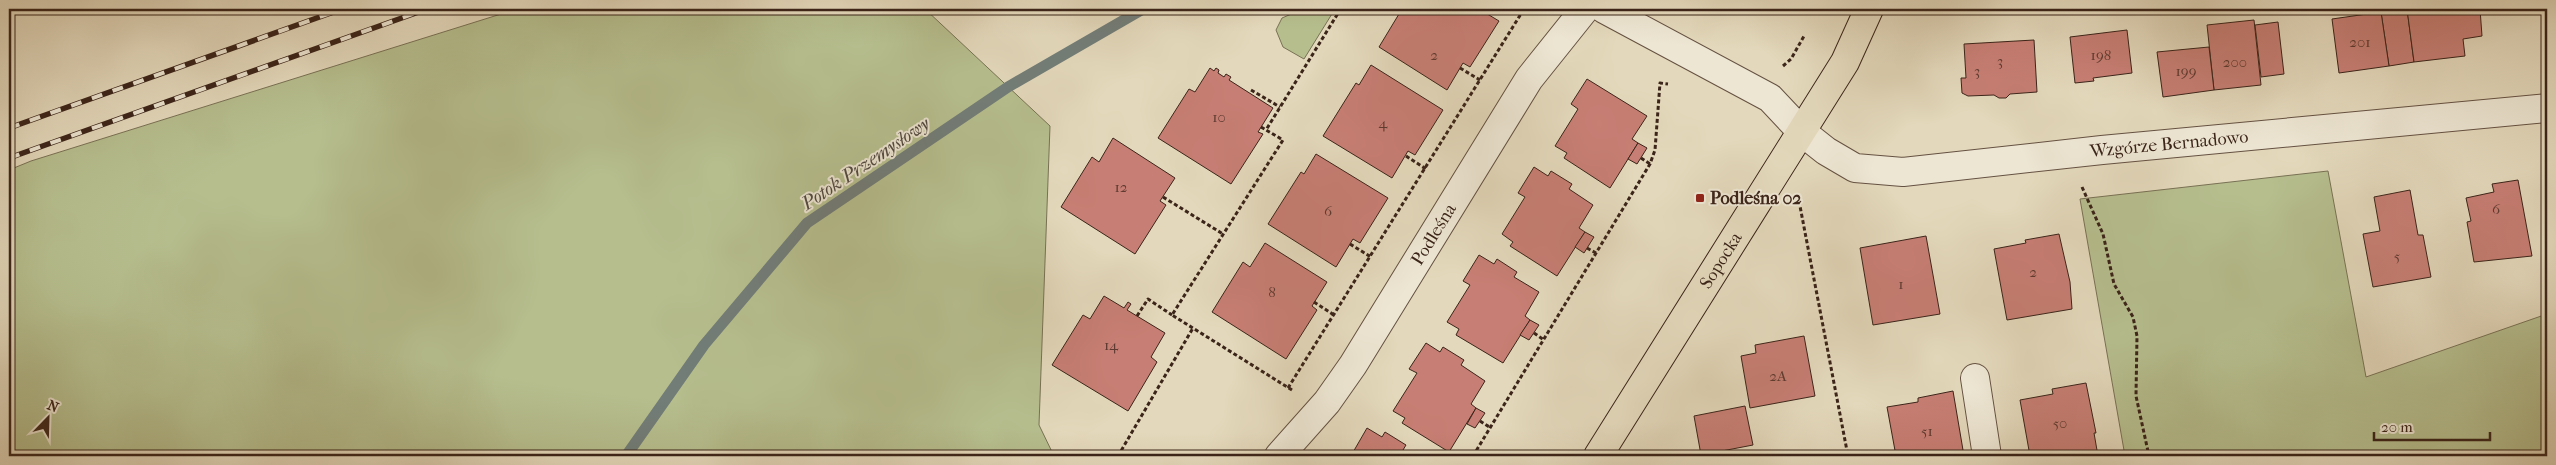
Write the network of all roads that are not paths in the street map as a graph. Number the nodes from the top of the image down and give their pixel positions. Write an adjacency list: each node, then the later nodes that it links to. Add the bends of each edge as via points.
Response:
1 (1585, 9): 7 (street, Podleśna, via 1529,80 1353,365 1322,409)
2 (1604, 9): 5 (street, via 1770,98)
3 (1870, 9): 5 (main road, Sopocka, via 1845,62)
4 (2547, 108): 5 (street, Wzgórze Bernadowo, via 2068,153 1904,172 1855,168)
5 (1802, 132): 8 (main road, Sopocka)
6 (1975, 378): 9 (street)
7 (1279, 456)
8 (1598, 456)
9 (1987, 456)

